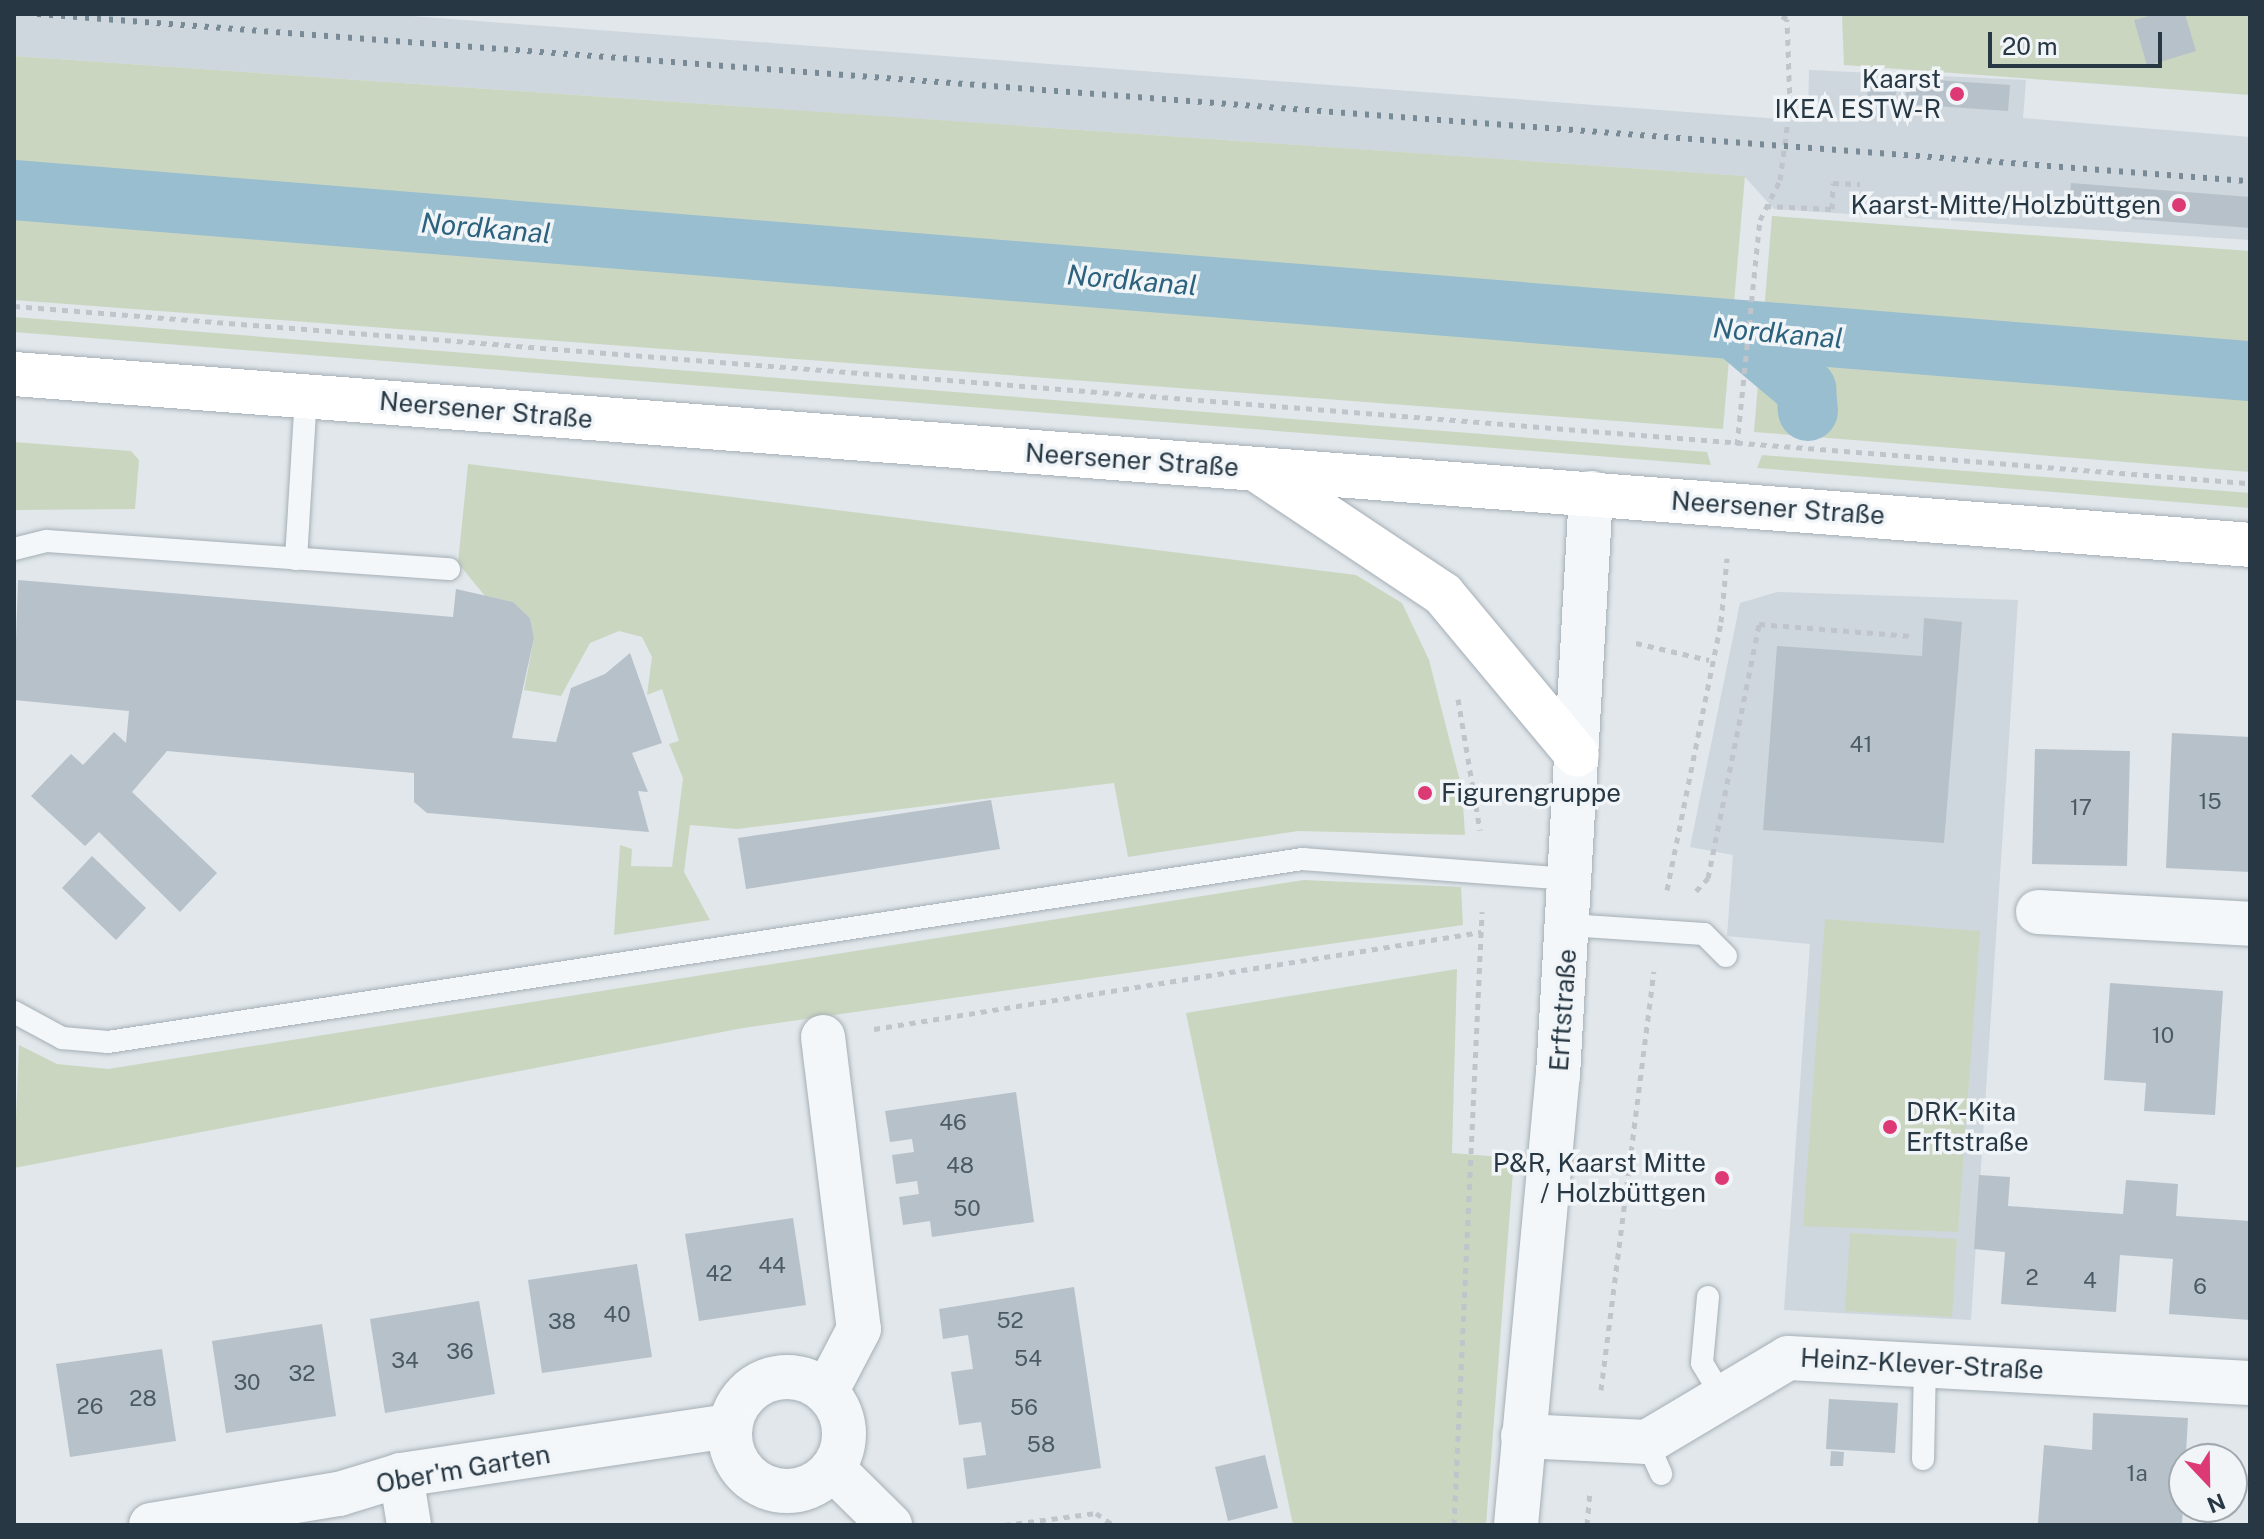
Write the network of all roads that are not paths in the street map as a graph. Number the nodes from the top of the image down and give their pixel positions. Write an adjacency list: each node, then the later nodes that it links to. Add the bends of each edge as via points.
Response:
1 (14, 374): 2 (main road, Neersener Straße)
2 (306, 395): 3 (main road, Neersener Straße); 7 (lane)
3 (1255, 469): 4 (main road, Neersener Straße); 9 (main road, via 1374,543 1443,594)
4 (1591, 493): 5 (main road, Neersener Straße); 9 (street, Erftstraße)
5 (2250, 545)
6 (14, 549): 7 (lane, via 47,541)
7 (296, 559): 8 (lane)
8 (449, 569)
9 (1577, 755): 10 (street, Erftstraße)
10 (1571, 879): 13 (street, Erftstraße); 15 (lane, via 1482,868 1315,859 1254,864 108,1042 62,1038)
11 (2038, 912): 12 (street)
12 (2250, 924)
13 (1569, 925): 14 (lane, via 1704,934); 23 (street, Erftstraße)
14 (1726, 956)
15 (14, 1012)
16 (823, 1037): 20 (street, via 859,1329)
17 (1708, 1297): 21 (lane, via 1702,1363)
18 (1925, 1362): 19 (street, Heinz-Klever-Straße); 21 (street, Heinz-Klever-Straße, via 1788,1358); 24 (lane)
19 (2250, 1383)
20 (826, 1392): 22 (street, via 793,1377 776,1378 745,1394); 25 (street, via 845,1437)
21 (1722, 1396): 23 (street, Heinz-Klever-Straße, via 1654,1458 1594,1441)
22 (730, 1426): 25 (street, via 737,1463 765,1488 802,1490); 26 (street, Ober'm Garten)
23 (1523, 1436): 30 (street, Erftstraße)
24 (1923, 1459)
25 (833, 1469): 29 (street)
26 (401, 1475): 27 (street, Ober'm Garten, via 339,1494); 28 (street)
27 (151, 1525)
28 (409, 1525)
29 (890, 1525)
30 (1516, 1525)

